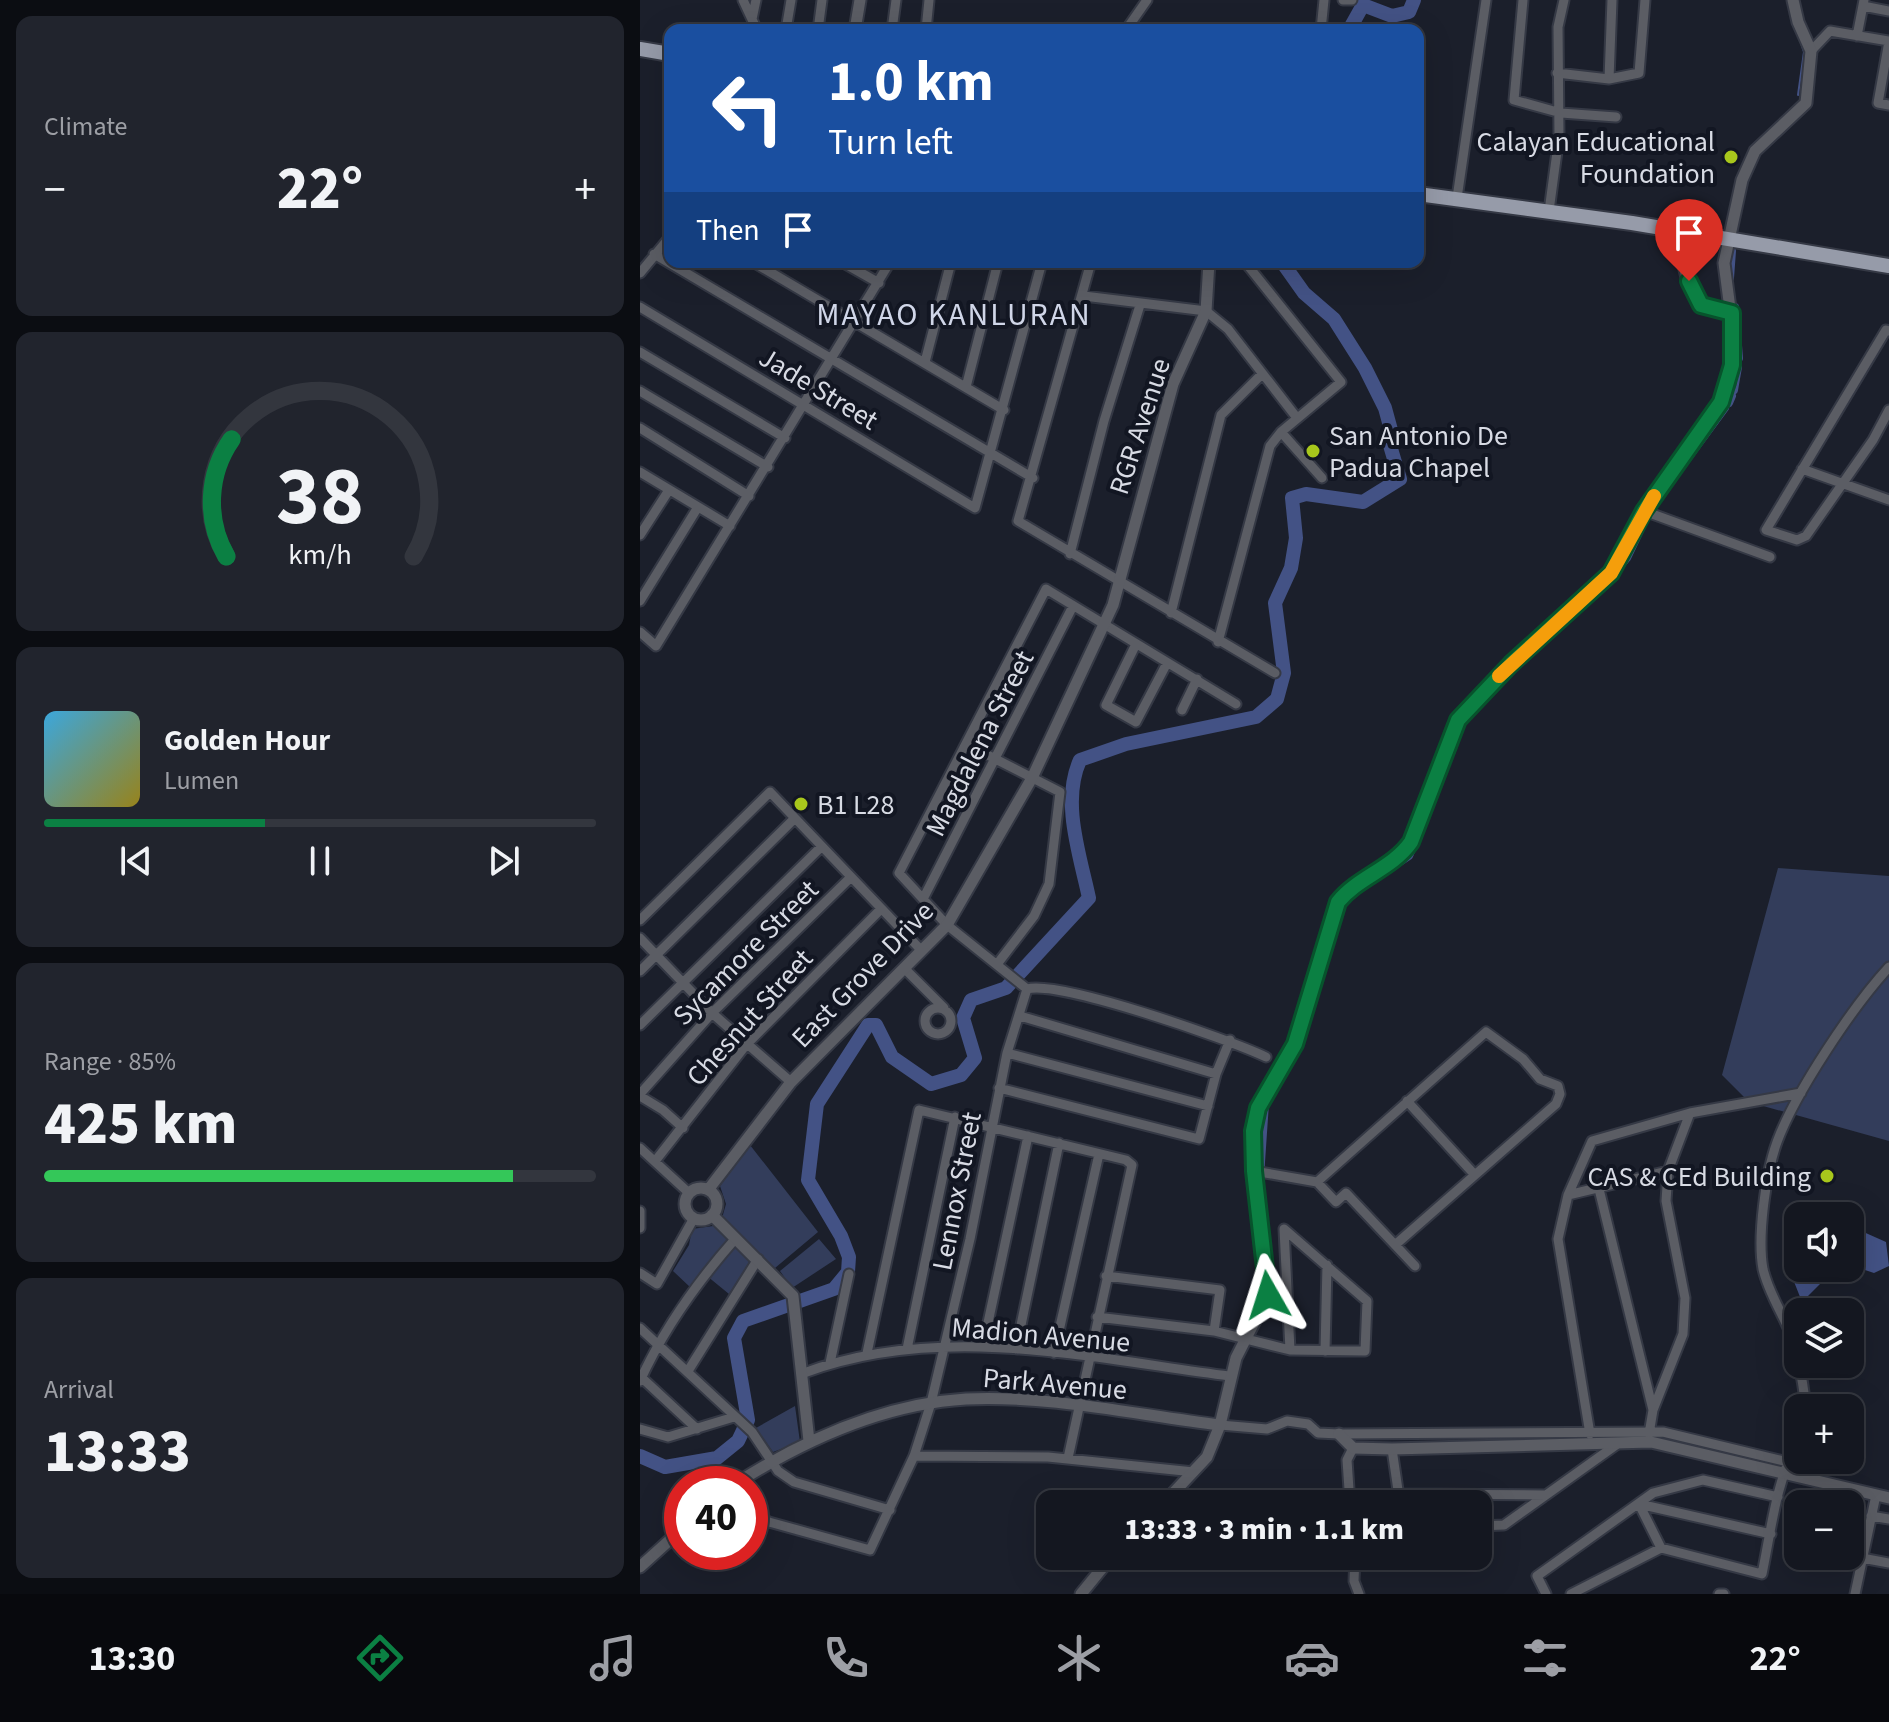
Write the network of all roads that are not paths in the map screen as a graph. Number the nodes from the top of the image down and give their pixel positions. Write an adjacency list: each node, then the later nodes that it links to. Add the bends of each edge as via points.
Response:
1 (743, 0): 20 (street)
2 (756, 0): 20 (street)
3 (791, 0): 22 (street)
4 (822, 0): 23 (street)
5 (860, 0): 24 (street)
6 (896, 0): 25 (street)
7 (929, 0): 26 (street)
8 (1324, 0): 28 (street)
9 (1343, 0): 10 (street)
10 (1352, 0)
11 (1486, 0): 41 (street)
12 (1523, 0): 38 (street, via 1514,100)
13 (1564, 0): 34 (street)
14 (1612, 0): 36 (street)
15 (1645, 0): 36 (street, via 1639,73)
16 (1793, 0): 32 (street)
17 (1144, 1): 27 (street)
18 (1863, 3): 19 (street); 29 (street)
19 (1889, 11)
20 (752, 19): 21 (street)
21 (754, 24)
22 (787, 24)
23 (819, 24)
24 (856, 24)
25 (893, 24)
26 (927, 24)
27 (1130, 24)
28 (1322, 24)
29 (1857, 36): 30 (street); 32 (street, via 1830,31)
30 (1889, 41): 35 (street)
31 (640, 49): 33 (main road)
32 (1811, 51): 44 (street, via 1806,103 1755,151)
33 (664, 53)
34 (1557, 73): 36 (street); 38 (street)
35 (1886, 73): 37 (street)
36 (1609, 79)
37 (1884, 104)
38 (1561, 113): 39 (street); 42 (street)
39 (1616, 117)
40 (1424, 195): 41 (main road)
41 (1457, 198): 42 (main road)
42 (1549, 211): 43 (main road)
43 (1681, 233): 44 (main road); 65 (street, via 1680,258 1697,302)
44 (1727, 240): 48 (main road); 65 (street, via 1724,263)
45 (664, 243): 46 (street)
46 (654, 254): 47 (street); 59 (street)
47 (664, 260)
48 (1889, 266)
49 (678, 268): 69 (street)
50 (763, 268): 66 (street)
51 (853, 268): 60 (street)
52 (887, 268): 60 (street)
53 (949, 268): 70 (street)
54 (996, 268): 72 (street)
55 (1040, 268): 75 (street)
56 (1090, 268): 61 (street)
57 (1209, 268): 64 (street, RGR Avenue)
58 (1250, 268): 77 (street, via 1341,382)
59 (640, 273)
60 (879, 283): 66 (street)
61 (1084, 296): 62 (street); 85 (street)
62 (1140, 305): 64 (street); 95 (street)
63 (640, 307): 74 (street, Jade Street)
64 (1206, 311): 71 (street, via 1228,329); 97 (street, RGR Avenue, via 1173,384)
65 (1732, 313): 92 (street, via 1732,365 1721,402)
66 (856, 322): 69 (street); 70 (street)
67 (1889, 331): 83 (street)
68 (640, 352): 80 (street)
69 (833, 360): 74 (street); 81 (street)
70 (925, 362): 72 (street)
71 (1262, 374): 77 (street); 101 (street, via 1221,415)
72 (966, 387): 75 (street)
73 (640, 391): 82 (street)
74 (806, 405): 80 (street); 81 (street, Jade Street, via 975,508)
75 (1004, 410): 81 (street)
76 (1889, 410): 87 (street)
77 (1297, 418): 79 (street)
78 (640, 428): 89 (street)
79 (1281, 432): 86 (street); 104 (street, via 1270,446)
80 (785, 438): 82 (street)
81 (992, 455): 85 (street)
82 (768, 467): 89 (street)
83 (1802, 469): 87 (street); 87 (street, via 1766,530 1797,540 1806,536)
84 (640, 472): 88 (street)
85 (1033, 478): 95 (street, via 1018,521)
86 (1322, 478)
87 (1842, 484): 90 (street)
88 (669, 490): 91 (street); 94 (street)
89 (749, 496): 93 (street)
90 (1889, 500)
91 (698, 507): 93 (street); 98 (street)
92 (1644, 511): 96 (street); 154 (street, via 1611,573 1458,720 1401,857 1338,902 1295,1044 1258,1108)
93 (730, 526): 103 (street, via 656,646)
94 (640, 535)
95 (1070, 554): 97 (street)
96 (1770, 557)
97 (1119, 582): 99 (street, RGR Avenue); 101 (street)
98 (640, 601)
99 (1113, 605): 102 (street, East Grove Drive)
100 (1073, 606): 102 (street); 111 (street, via 1046,589); 112 (street, Magdalena Street)
101 (1171, 613): 104 (street)
102 (1105, 625): 105 (street); 113 (street, East Grove Drive)
103 (640, 632)
104 (1218, 642): 107 (street)
105 (1136, 644): 106 (street); 106 (street, via 1106,705 1136,722)
106 (1167, 663): 108 (street)
107 (1275, 673)
108 (1197, 679): 109 (street); 110 (street)
109 (1236, 704)
110 (1182, 710)
111 (966, 744): 112 (street); 117 (street, via 899,873)
112 (996, 760): 113 (street); 117 (street, Magdalena Street)
113 (1032, 778): 120 (street, East Grove Drive); 124 (street, via 1060,792 1049,884 1034,916)
114 (794, 819): 115 (street); 119 (street, via 770,792); 123 (street)
115 (821, 847): 116 (street); 128 (street)
116 (850, 878): 118 (street); 131 (street, Sycamore Street)
117 (923, 899): 120 (street)
118 (881, 909): 122 (street); 135 (street, Chesnut Street)
119 (640, 920)
120 (947, 925): 122 (street, East Grove Drive); 124 (street)
121 (640, 938): 123 (street)
122 (922, 951): 126 (street, East Grove Drive)
123 (656, 955): 127 (street); 128 (street)
124 (998, 963): 129 (street)
125 (1889, 967): 141 (street)
126 (904, 968): 130 (street); 139 (street, East Grove Drive)
127 (640, 971)
128 (683, 984): 131 (street); 133 (street)
129 (1027, 989): 132 (street, Lennox Street); 134 (street, via 1041,985)
130 (947, 1011)
131 (712, 1013): 135 (street); 142 (street, Sycamore Street)
132 (1020, 1016): 136 (street, Lennox Street); 138 (street)
133 (640, 1025)
134 (1230, 1040): 137 (street); 138 (street)
135 (746, 1045): 139 (street); 148 (street, Chesnut Street)
136 (1007, 1053): 140 (street, Lennox Street); 144 (street)
137 (1266, 1057)
138 (1216, 1074): 144 (street)
139 (791, 1082): 159 (street, East Grove Drive)
140 (999, 1088): 144 (street, via 1199,1139); 147 (street, Lennox Street)
141 (1801, 1093): 145 (street); 193 (street, via 1776,1142 1761,1235 1767,1285 1791,1333)
142 (640, 1095): 148 (street)
143 (1407, 1101): 156 (street); 156 (street, via 1486,1032 1540,1079 1558,1086 1556,1104); 157 (street)
144 (1208, 1106)
145 (1690, 1113): 155 (street); 161 (street, via 1592,1141)
146 (955, 1117): 147 (street); 181 (street); 185 (street, via 919,1110)
147 (991, 1126): 149 (street); 179 (street, Lennox Street)
148 (683, 1128): 153 (street, Chesnut Street)
149 (1028, 1136): 150 (street); 180 (street)
150 (1059, 1143): 152 (street); 182 (street)
151 (640, 1148): 153 (street)
152 (1099, 1154): 173 (street, via 1132,1165); 186 (street)
153 (656, 1160): 160 (street)
154 (1254, 1171): 157 (street); 177 (street, via 1268,1295)
155 (1668, 1171): 158 (street); 196 (street, via 1667,1214 1685,1298 1683,1334)
156 (1474, 1174): 167 (street)
157 (1317, 1182): 167 (street, via 1336,1202 1346,1193)
158 (1599, 1189): 161 (street); 196 (street)
159 (708, 1190): 160 (street); 163 (street, via 717,1199)
160 (689, 1193): 164 (street, via 685,1206)
161 (1568, 1195): 201 (street, via 1558,1239)
162 (640, 1211): 165 (street)
163 (712, 1215): 164 (street); 166 (street)
164 (694, 1218): 171 (street, via 657,1284)
165 (640, 1228)
166 (736, 1238): 168 (street); 178 (street, via 705,1272)
167 (1395, 1245): 170 (street)
168 (758, 1259): 189 (street); 190 (street, via 795,1301)
169 (1327, 1265): 183 (street, via 1284,1229); 184 (street); 184 (street, via 1367,1301 1365,1351)
170 (1415, 1266)
171 (640, 1273)
172 (849, 1274): 188 (street)
173 (1106, 1276): 174 (street); 176 (street, via 1220,1290)
174 (1097, 1317): 176 (street); 187 (street)
175 (640, 1328): 178 (street)
176 (1214, 1331): 177 (street)
177 (1245, 1338): 183 (street); 191 (street)
178 (659, 1343): 189 (street); 192 (street)
179 (945, 1346): 180 (street, Madion Avenue); 181 (street, Madion Avenue); 194 (street, Lennox Street)
180 (983, 1346): 182 (street, Madion Avenue)
181 (907, 1349): 185 (street, Madion Avenue)
182 (1016, 1349): 186 (street, Madion Avenue)
183 (1290, 1350): 184 (street)
184 (1325, 1351)
185 (867, 1353): 188 (street, Madion Avenue)
186 (1054, 1353): 187 (street, Madion Avenue)
187 (1088, 1358): 191 (street, Madion Avenue); 195 (street)
188 (830, 1363): 190 (street, Madion Avenue)
189 (688, 1371): 197 (street)
190 (804, 1373): 204 (street)
191 (1229, 1376): 198 (street)
192 (641, 1379): 200 (street)
193 (1803, 1394)
194 (931, 1403): 195 (street, Park Avenue, via 1014,1399); 204 (street, Park Avenue); 209 (street, Lennox Street)
195 (1077, 1407): 198 (street, Park Avenue); 210 (street)
196 (1653, 1410): 203 (street)
197 (741, 1422): 200 (street); 211 (street)
198 (1220, 1425): 202 (street, via 1267,1429 1287,1421 1308,1424 1318,1433); 214 (street, via 1207,1457)
199 (640, 1429): 200 (street, via 668,1437)
200 (697, 1429)
201 (1590, 1431): 202 (street); 203 (street); 205 (street)
202 (1339, 1434): 207 (street)
203 (1650, 1437): 206 (street); 212 (street); 215 (street)
204 (809, 1441): 211 (street, Park Avenue)
205 (1592, 1445): 206 (street); 208 (street)
206 (1616, 1445): 219 (street)
207 (1353, 1448): 208 (street); 217 (street, via 1347,1460)
208 (1392, 1449): 218 (street)
209 (914, 1456): 210 (street); 225 (street, Lennox Street)
210 (1068, 1458): 214 (street)
211 (772, 1460): 213 (street, Park Avenue); 225 (street, via 794,1482)
212 (1784, 1461)
213 (763, 1466)
214 (1194, 1472): 216 (street)
215 (1785, 1475): 220 (street); 222 (street)
216 (1177, 1490)
217 (1349, 1490)
218 (1399, 1490)
219 (1546, 1495): 221 (street); 229 (street, via 1504,1525)
220 (1876, 1495): 223 (street); 226 (street)
221 (1492, 1496)
222 (1778, 1497): 224 (street, via 1703,1480 1653,1493); 230 (street)
223 (1889, 1498)
224 (1639, 1504): 230 (street); 232 (street); 242 (street, via 1537,1576)
225 (890, 1510): 228 (street, Lennox Street, via 870,1550)
226 (1871, 1516): 227 (street); 233 (street)
227 (1889, 1519)
228 (768, 1521)
229 (1492, 1525)
230 (1771, 1534): 232 (street, via 1762,1574)
231 (664, 1545): 236 (street)
232 (1661, 1548): 243 (street)
233 (1864, 1549)
234 (1864, 1558): 235 (street)
235 (1889, 1563)
236 (640, 1567)
237 (1101, 1570): 240 (street)
238 (1355, 1570): 241 (street)
239 (1860, 1570): 244 (street)
240 (1081, 1594)
241 (1359, 1594)
242 (1546, 1594)
243 (1571, 1594)
244 (1855, 1594)

